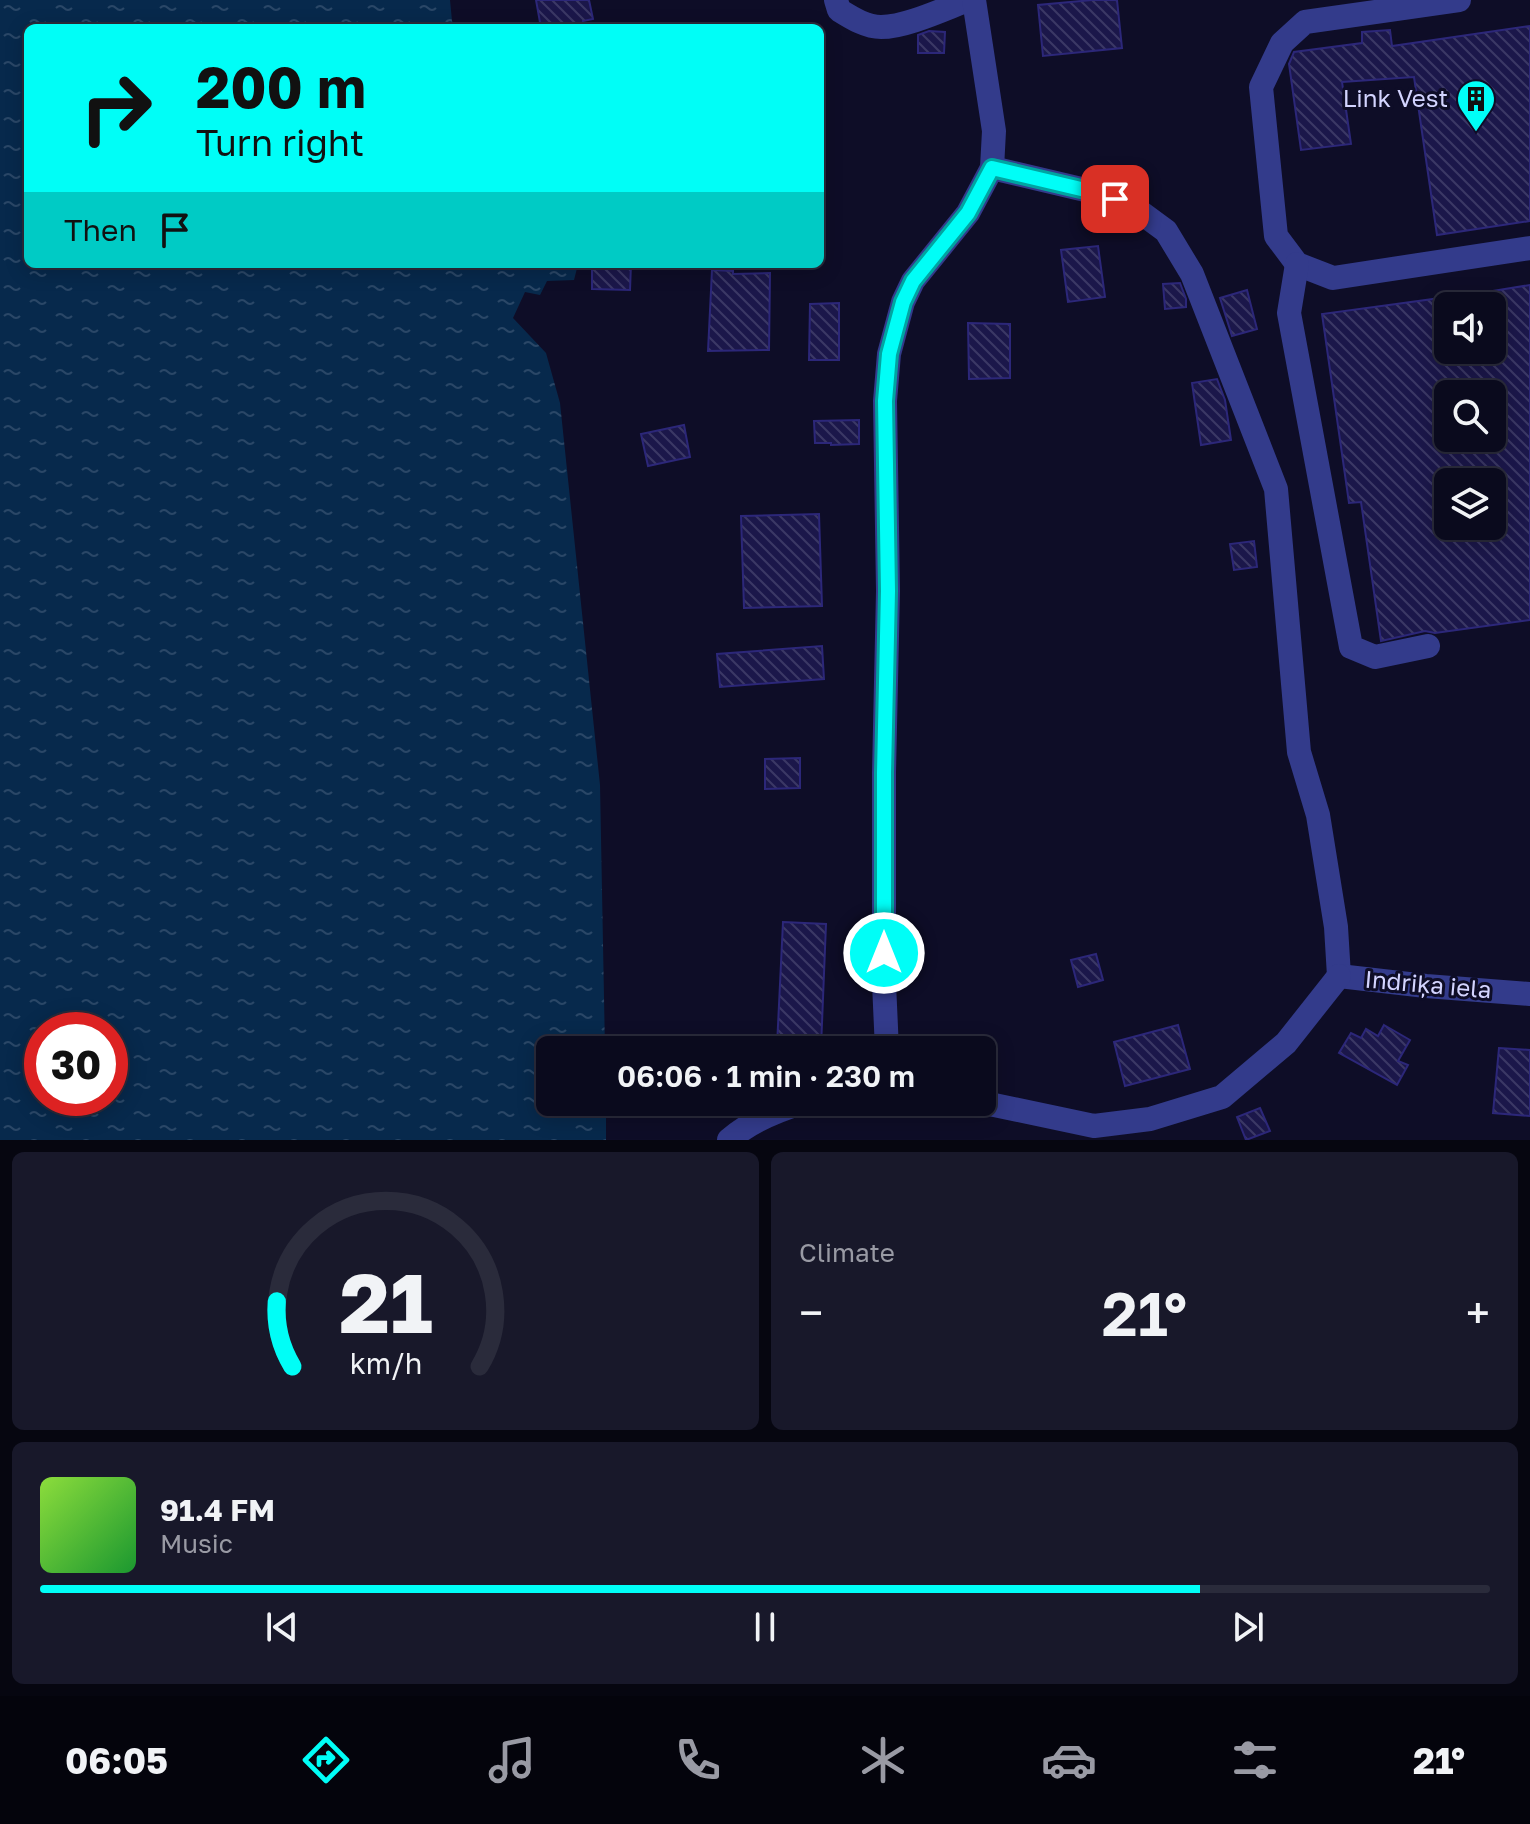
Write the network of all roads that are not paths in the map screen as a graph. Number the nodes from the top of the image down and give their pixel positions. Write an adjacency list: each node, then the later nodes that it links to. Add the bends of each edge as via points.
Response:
1 (836, 0): 2 (street, via 839,10 858,22 880,27)
2 (971, 0): 4 (street, via 994,131)
3 (1459, 0): 6 (street, via 1305,22 1282,43 1261,87 1276,236)
4 (992, 168): 8 (street, via 1132,206 1166,231 1192,274 1276,489 1299,752 1318,815); 10 (street, via 968,213 913,281 889,354)
5 (1530, 248): 6 (street, via 1333,278)
6 (1297, 264): 7 (street, via 1289,313 1351,647 1375,657)
7 (1428, 646)
8 (1339, 976): 9 (street, Indriķa iela); 13 (street, Indriķa iela, via 1286,1043 1222,1097)
9 (1530, 994)
10 (886, 1036)
11 (996, 1106): 13 (street, Indriķa iela)
12 (767, 1116): 14 (street)
13 (1095, 1133)
14 (729, 1140)

